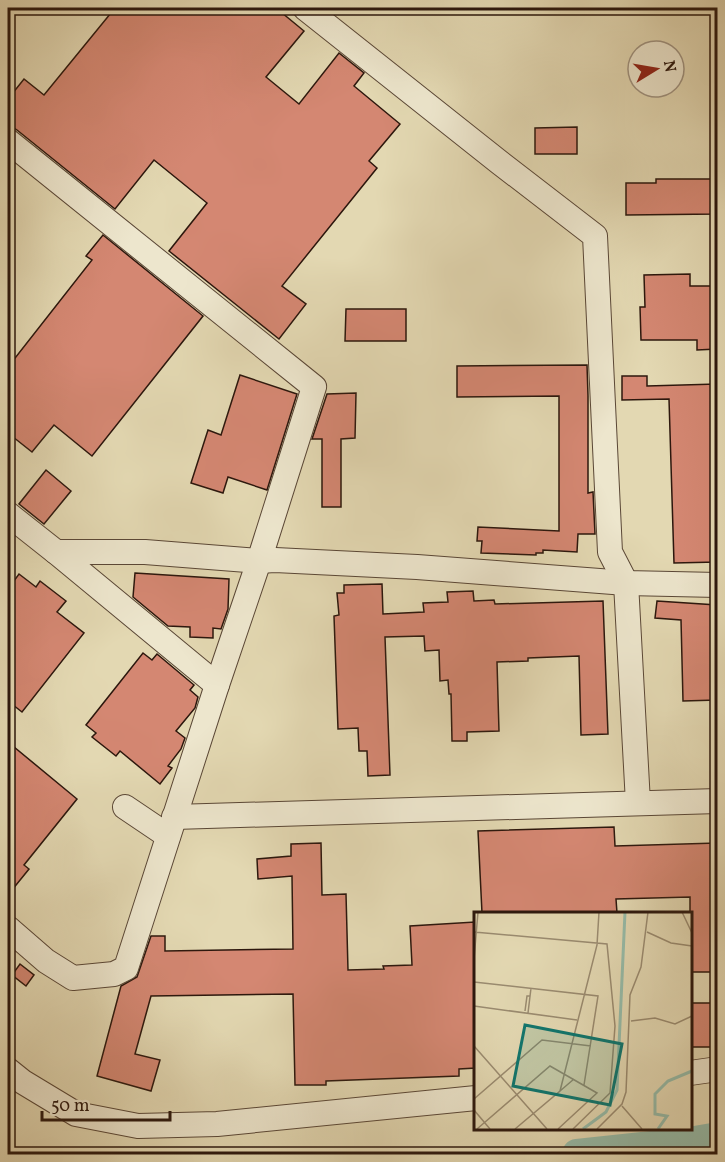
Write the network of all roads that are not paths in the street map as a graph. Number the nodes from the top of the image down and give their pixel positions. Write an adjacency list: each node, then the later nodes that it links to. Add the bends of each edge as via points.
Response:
1 (304, 8): 6 (street, via 595,236 610,552)
2 (8, 141): 5 (street, via 314,387)
3 (8, 514): 4 (street)
4 (56, 552): 5 (street, via 145,552); 8 (street)
5 (259, 561): 6 (street, via 417,567); 8 (street)
6 (626, 583): 7 (street); 10 (street)
7 (717, 585)
8 (217, 685): 12 (street)
9 (717, 801): 10 (street)
10 (638, 803): 12 (street)
11 (125, 807): 12 (street)
12 (171, 827): 13 (street, via 126,968 114,974 73,978)
13 (8, 928)
14 (717, 1069): 16 (street)
15 (8, 1070): 17 (street, via 76,1114 138,1126 217,1124)
16 (692, 1073)
17 (474, 1098)

